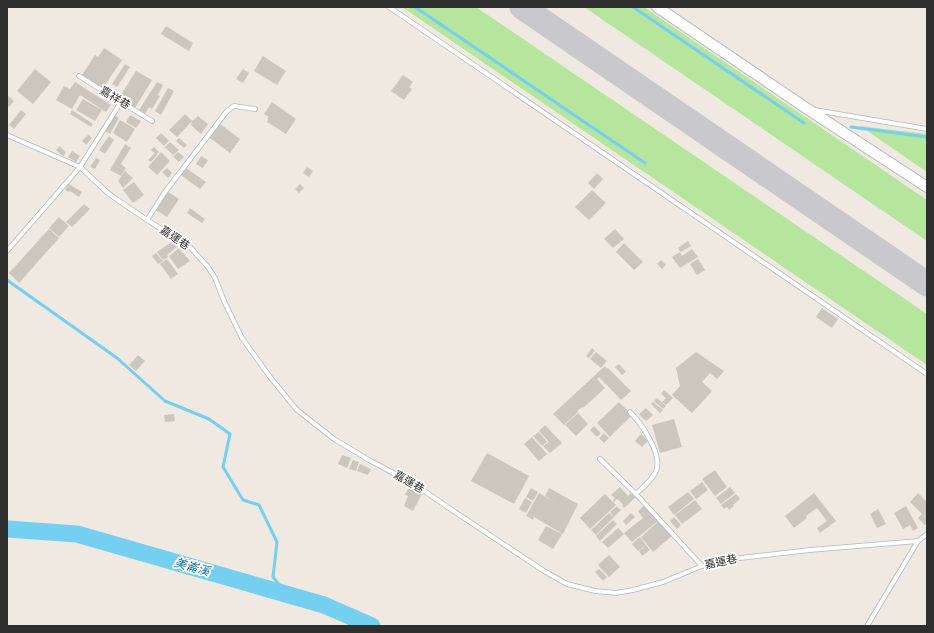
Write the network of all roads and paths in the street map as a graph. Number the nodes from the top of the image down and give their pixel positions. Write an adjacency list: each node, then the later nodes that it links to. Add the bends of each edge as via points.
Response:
1 (389, 7): 14 (lane)
2 (657, 7): 5 (street)
3 (79, 76): 4 (lane, 嘉祥巷)
4 (121, 102): 7 (lane, 嘉祥巷); 10 (lane)
5 (806, 108): 8 (lane); 11 (street)
6 (255, 109): 12 (lane, via 234,106 227,111 165,192)
7 (152, 121)
8 (927, 129)
9 (7, 135): 10 (lane, 嘉運巷)
10 (80, 167): 12 (lane, 嘉運巷, via 109,194); 13 (lane)
11 (927, 187)
12 (147, 220): 20 (lane, 嘉運巷, via 189,246 208,267 242,338 297,410 334,439 414,484 544,571 567,584 616,593 663,582)
13 (7, 251)
14 (927, 374)
15 (630, 412): 17 (lane, via 648,434 658,466 656,473)
16 (600, 460): 17 (lane)
17 (636, 494): 20 (lane)
18 (927, 534): 19 (lane)
19 (918, 541): 20 (lane, 嘉運巷, via 748,557); 21 (lane)
20 (702, 566)
21 (868, 626)

